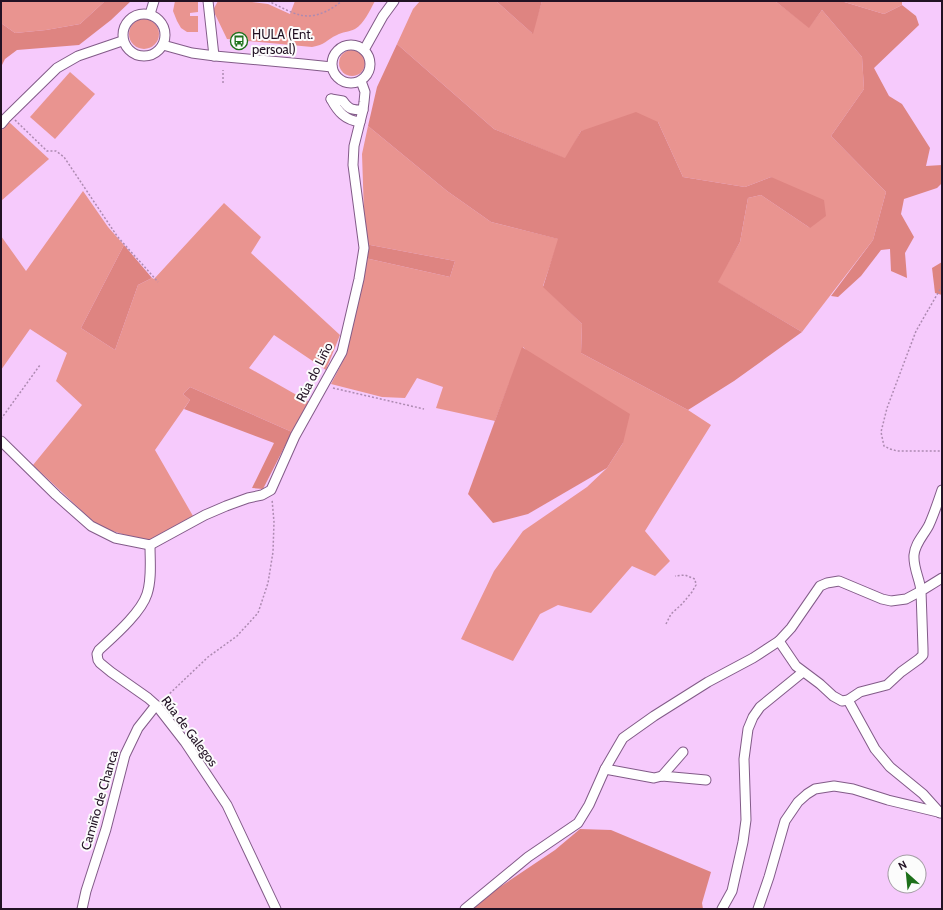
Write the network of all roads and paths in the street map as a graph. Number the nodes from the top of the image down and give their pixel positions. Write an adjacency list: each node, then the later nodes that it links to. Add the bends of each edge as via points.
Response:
1 (154, 1): 6 (street)
2 (208, 1): 10 (street)
3 (268, 1): 4 (path, via 300,15 314,16)
4 (342, 1)
5 (394, 1): 9 (street)
6 (150, 14): 7 (street, via 136,15 127,21 122,31); 8 (street, via 164,27)
7 (122, 41): 8 (street, via 133,54 142,57 156,53); 16 (street, via 85,53 57,68)
8 (163, 45): 10 (street)
9 (364, 50): 11 (street, via 354,45 342,48 334,56); 13 (street, via 370,59 370,69)
10 (214, 56): 11 (street)
11 (332, 67): 13 (street, via 343,82 349,84)
12 (223, 70): 14 (path)
13 (361, 81): 15 (street, Rúa do Liño, via 365,92)
14 (223, 83)
15 (363, 110): 17 (street, Rúa do Liño); 17 (street, via 352,110 343,101 331,99 344,116 351,121)
16 (9, 115): 18 (street); 19 (path, via 47,151 56,151 64,157 117,236)
17 (360, 122): 22 (street, Rúa do Liño, via 354,146 353,165 364,248 342,352)
18 (1, 124)
19 (158, 282)
20 (942, 286): 26 (path, via 916,332 887,408 881,432 884,446 890,449)
21 (40, 365): 24 (path)
22 (324, 384): 23 (path, via 333,389); 27 (street, Rúa do Liño, via 295,436)
23 (424, 409)
24 (1, 419)
25 (1, 441): 29 (street, via 91,526 115,538)
26 (942, 451)
27 (271, 490): 29 (street, via 205,515); 37 (path, via 273,552 268,583 258,613 237,636 208,657)
28 (942, 490): 32 (street, via 929,526 918,542 914,554)
29 (150, 545): 37 (street, Rúa de Galegos, via 150,576 146,595 136,612 97,654 100,663)
30 (675, 576): 33 (path, via 685,575 695,579 696,586 671,614)
31 (942, 578): 32 (street)
32 (921, 591): 34 (street, via 906,599 891,601 839,581 826,583 820,586 795,623); 36 (street, via 923,655 887,685 860,692)
33 (666, 624)
34 (779, 641): 35 (street); 39 (street, via 708,682 623,738)
35 (803, 672): 36 (street, via 833,696 842,701); 46 (street, via 760,707 748,729 744,759 746,820 743,842 732,891)
36 (848, 700): 42 (street, via 875,749 890,767 923,794)
37 (157, 706): 43 (street, Camiño de Chanca, via 138,728 125,755); 44 (street, Rúa de Galegos, via 185,742 227,805)
38 (683, 752): 40 (street)
39 (605, 769): 40 (street, via 654,778); 45 (street, via 589,806 578,823 528,857)
40 (662, 776): 41 (street)
41 (706, 780)
42 (941, 813): 47 (street, via 854,789 834,786 815,789 798,802 785,821)
43 (82, 909)
44 (276, 909)
45 (465, 909)
46 (722, 909)
47 (758, 909)

